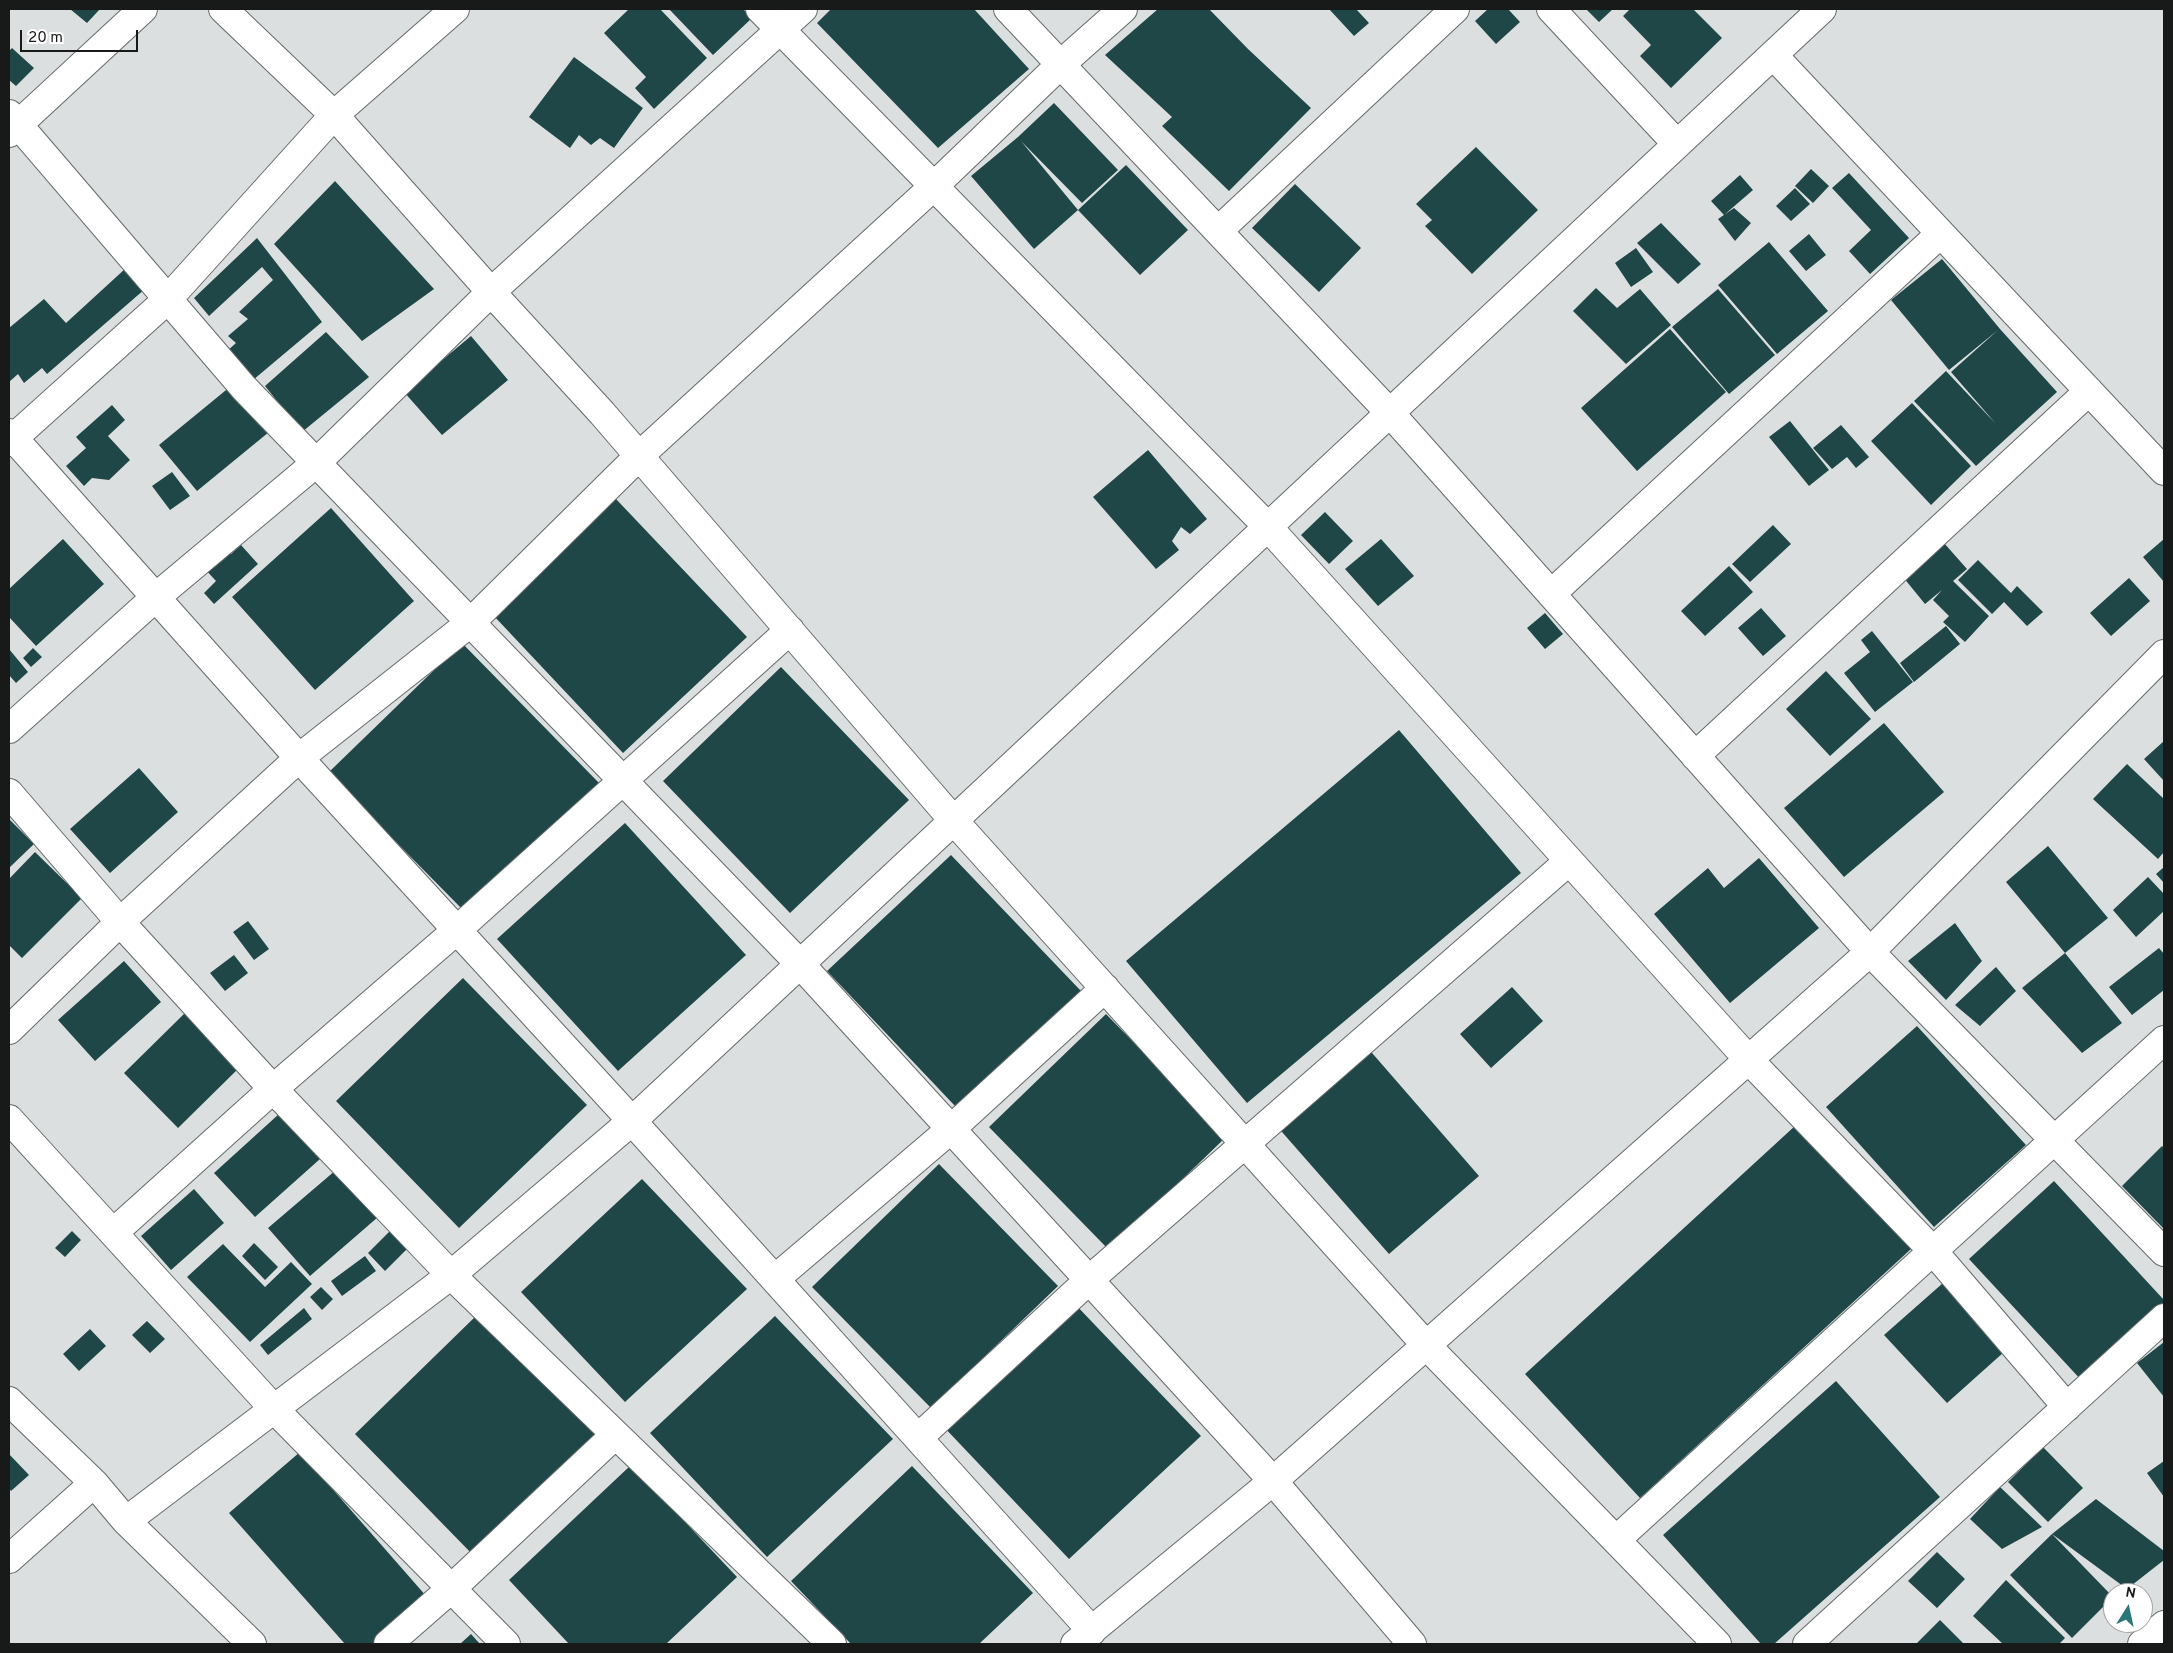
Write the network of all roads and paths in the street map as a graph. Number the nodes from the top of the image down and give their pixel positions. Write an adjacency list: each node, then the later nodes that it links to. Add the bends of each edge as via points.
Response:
1 (143, 9): 15 (street)
2 (223, 9): 14 (street)
3 (455, 9): 14 (street)
4 (760, 9): 11 (street)
5 (803, 9): 11 (street)
6 (1008, 9): 13 (street)
7 (1123, 9): 13 (street)
8 (1455, 9): 18 (street)
9 (1551, 9): 16 (street)
10 (1822, 9): 12 (street)
11 (780, 30): 17 (street); 20 (street)
12 (1772, 55): 16 (street); 19 (street)
13 (1060, 64): 17 (street); 18 (street)
14 (334, 115): 20 (street); 21 (street)
15 (12, 124): 21 (street)
16 (1677, 144): 23 (street)
17 (933, 187): 25 (street); 28 (street)
18 (1218, 231): 23 (street)
19 (1940, 234): 22 (street); 29 (street)
20 (491, 292): 25 (street); 26 (street)
21 (168, 299): 24 (street); 26 (street, via 244,388)
22 (2089, 391): 27 (street); 35 (street)
23 (1390, 413): 28 (street); 29 (street)
24 (10, 438): 30 (street)
25 (638, 456): 31 (street); 32 (street)
26 (316, 463): 30 (street); 31 (street)
27 (2164, 471)
28 (1268, 528): 39 (street); 40 (street)
29 (1551, 594): 35 (street)
30 (156, 597): 34 (street); 36 (street)
31 (470, 623): 36 (street); 37 (street)
32 (790, 630): 37 (street); 39 (street)
33 (2164, 654): 43 (street)
34 (9, 729)
35 (1695, 756): 43 (street)
36 (299, 758): 41 (street); 42 (street)
37 (623, 782): 42 (street); 44 (street)
38 (9, 793): 41 (street)
39 (954, 821): 44 (street); 45 (street)
40 (1569, 861): 48 (street); 54 (street)
41 (120, 922): 46 (street); 49 (street)
42 (457, 930): 49 (street); 51 (street)
43 (1870, 952): 48 (street); 53 (street)
44 (800, 964): 51 (street); 52 (street)
45 (1105, 988): 52 (street); 54 (street)
46 (9, 1030)
47 (2164, 1040): 53 (street)
48 (1748, 1059): 56 (street); 62 (street)
49 (273, 1089): 55 (street); 58 (street)
50 (9, 1119): 55 (street)
51 (632, 1121): 58 (street); 59 (street)
52 (951, 1129): 59 (street); 60 (street)
53 (2054, 1140): 56 (street); 57 (street)
54 (1245, 1144): 60 (street); 62 (street)
55 (113, 1233): 65 (street)
56 (1933, 1251): 64 (street); 71 (street)
57 (2164, 1252)
58 (451, 1275): 65 (street); 66 (street)
59 (775, 1280): 67 (street)
60 (1089, 1280): 67 (street); 68 (street)
61 (2164, 1318): 64 (street)
62 (1426, 1345): 68 (street); 71 (street)
63 (9, 1401): 69 (street)
64 (2067, 1407): 82 (street)
65 (275, 1410): 70 (street); 73 (street)
66 (615, 1434): 73 (street); 79 (street)
67 (918, 1438): 75 (street)
68 (1272, 1481): 75 (street); 80 (street)
69 (94, 1484): 70 (street); 72 (street)
70 (126, 1521): 76 (street)
71 (1616, 1540): 81 (street)
72 (9, 1559)
73 (452, 1588): 77 (street); 78 (street)
74 (2164, 1625): 83 (street)
75 (1084, 1638)
76 (252, 1644)
77 (388, 1644)
78 (506, 1644)
79 (832, 1644)
80 (1412, 1644)
81 (1717, 1644)
82 (1807, 1644)
83 (2142, 1644)

